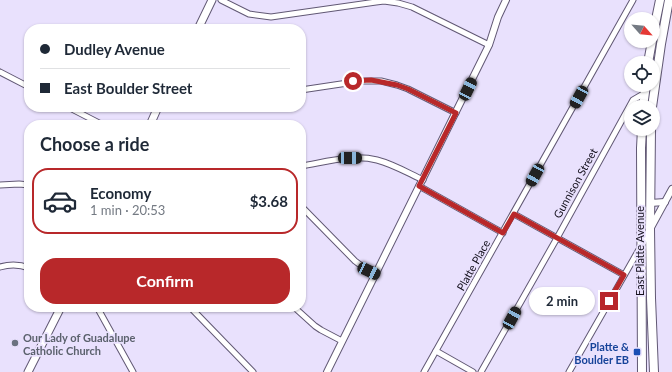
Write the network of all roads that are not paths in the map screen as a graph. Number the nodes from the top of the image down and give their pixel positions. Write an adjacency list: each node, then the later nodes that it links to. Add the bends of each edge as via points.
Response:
1 (212, 0): 8 (main road)
2 (221, 0): 9 (street, via 249,14 271,17 384,1 398,3 412,7)
3 (506, 0): 9 (street)
4 (633, 0): 29 (street, Platte Place)
5 (660, 0): 7 (main road)
6 (670, 0): 10 (main road)
7 (658, 12)
8 (200, 24)
9 (489, 45): 16 (street)
10 (659, 56)
11 (0, 72): 12 (street)
12 (24, 84)
13 (306, 89): 16 (street, via 371,80 408,89)
14 (642, 92): 32 (street, Gunnison Street, via 633,100)
15 (78, 112): 17 (street)
16 (456, 113): 21 (street)
17 (93, 120)
18 (642, 136): 33 (main road, East Platte Avenue)
19 (651, 136): 27 (main road, East Platte Avenue)
20 (306, 165): 21 (street, via 350,158 368,159 390,164)
21 (423, 180): 24 (street)
22 (0, 185): 23 (street)
23 (24, 185)
24 (419, 186): 31 (street); 36 (street)
25 (672, 189): 26 (street)
26 (665, 202): 27 (street); 30 (street)
27 (650, 203): 30 (main road, East Platte Avenue)
28 (306, 211): 36 (street, via 355,261)
29 (514, 214): 31 (street, Platte Place); 32 (street)
30 (650, 229): 33 (street); 53 (main road, East Platte Avenue)
31 (503, 233): 43 (street, Platte Place)
32 (557, 238): 37 (street); 50 (street, Gunnison Street)
33 (641, 245): 37 (street); 52 (main road, East Platte Avenue)
34 (24, 266): 35 (street, via 11,264)
35 (0, 267)
36 (376, 274): 42 (street)
37 (624, 275): 51 (street)
38 (58, 312): 44 (main road)
39 (100, 312): 45 (street)
40 (195, 312): 46 (street)
41 (299, 312): 42 (street, via 321,330)
42 (342, 341): 47 (street)
43 (436, 351): 48 (street, Platte Place); 49 (street)
44 (28, 372)
45 (133, 372)
46 (253, 372)
47 (327, 372)
48 (424, 372)
49 (473, 372)
50 (481, 372)
51 (569, 372)
52 (642, 372)
53 (654, 372)

